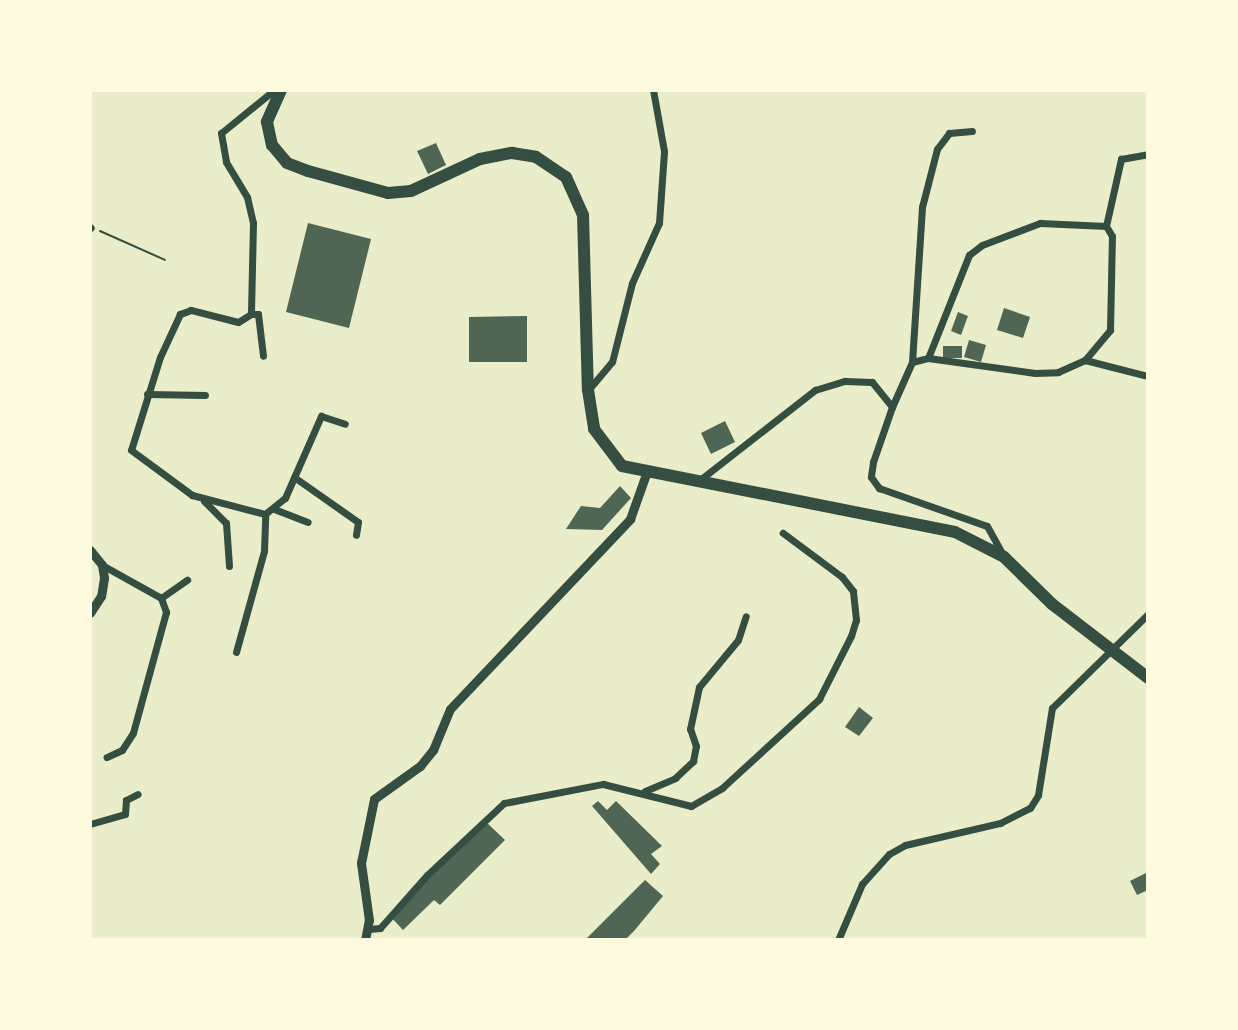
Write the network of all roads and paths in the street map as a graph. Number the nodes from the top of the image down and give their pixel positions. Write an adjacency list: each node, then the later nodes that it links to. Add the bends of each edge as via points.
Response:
1 (274, 90): 9 (street, via 221,133 226,162 247,197 253,223)
2 (281, 90): 15 (highway, via 267,122 272,145 287,163 308,171 388,193 411,191 480,159 512,153 536,157 566,177 583,215)
3 (653, 90): 15 (street, via 664,151 659,223 632,283 612,362)
4 (972, 131): 13 (street, via 949,133 937,149 922,207)
5 (1148, 154): 6 (street, via 1121,159)
6 (1106, 226): 11 (street, via 1040,223 975,250 963,267); 12 (street, via 1112,236 1110,330)
7 (91, 227): 8 (path)
8 (165, 260)
9 (251, 314): 10 (street, via 258,314); 16 (street, via 238,322 183,311)
10 (263, 356)
11 (928, 358): 12 (street, via 1035,373 1058,372); 13 (street)
12 (1085, 360): 14 (street)
13 (912, 362): 18 (street)
14 (1148, 376)
15 (588, 390): 20 (highway, via 594,429 607,452 622,466)
16 (147, 394): 17 (street); 23 (street, via 131,450)
17 (205, 395)
18 (892, 407): 22 (street, via 872,382 845,381 815,390); 30 (street, via 873,462 871,477 879,488 987,526)
19 (345, 424): 21 (street, via 321,416)
20 (646, 474): 22 (highway); 45 (street, via 630,519 450,709 433,750 420,766 374,799 361,863)
21 (294, 477): 24 (street); 28 (street, via 358,522)
22 (701, 479): 30 (highway, via 904,518 955,532)
23 (199, 497): 25 (street); 32 (street, via 226,523)
24 (274, 509): 25 (street); 26 (street)
25 (265, 514): 39 (street, via 264,551)
26 (308, 522)
27 (783, 533): 42 (street, via 853,591 856,620 830,681 819,699 722,788 697,803 682,807)
28 (356, 535)
29 (90, 550): 31 (street)
30 (1004, 557): 38 (highway, via 1052,604)
31 (102, 565): 34 (street); 35 (street, via 101,596)
32 (229, 566)
33 (187, 580): 34 (street)
34 (161, 598): 41 (street, via 164,622 137,720 129,742)
35 (90, 613)
36 (1148, 614): 38 (street)
37 (746, 616): 42 (street, via 738,640 699,687 690,729 696,746 693,761)
38 (1112, 647): 40 (highway); 47 (street, via 1052,708 1038,795 1030,808 1000,823 905,845 889,854 862,884)
39 (236, 652)
40 (1148, 678)
41 (107, 757)
42 (644, 792): 45 (street, via 603,784 504,803 380,928)
43 (138, 794): 44 (street, via 126,800 125,814)
44 (90, 824)
45 (369, 929): 46 (street)
46 (365, 940)
47 (838, 940)

